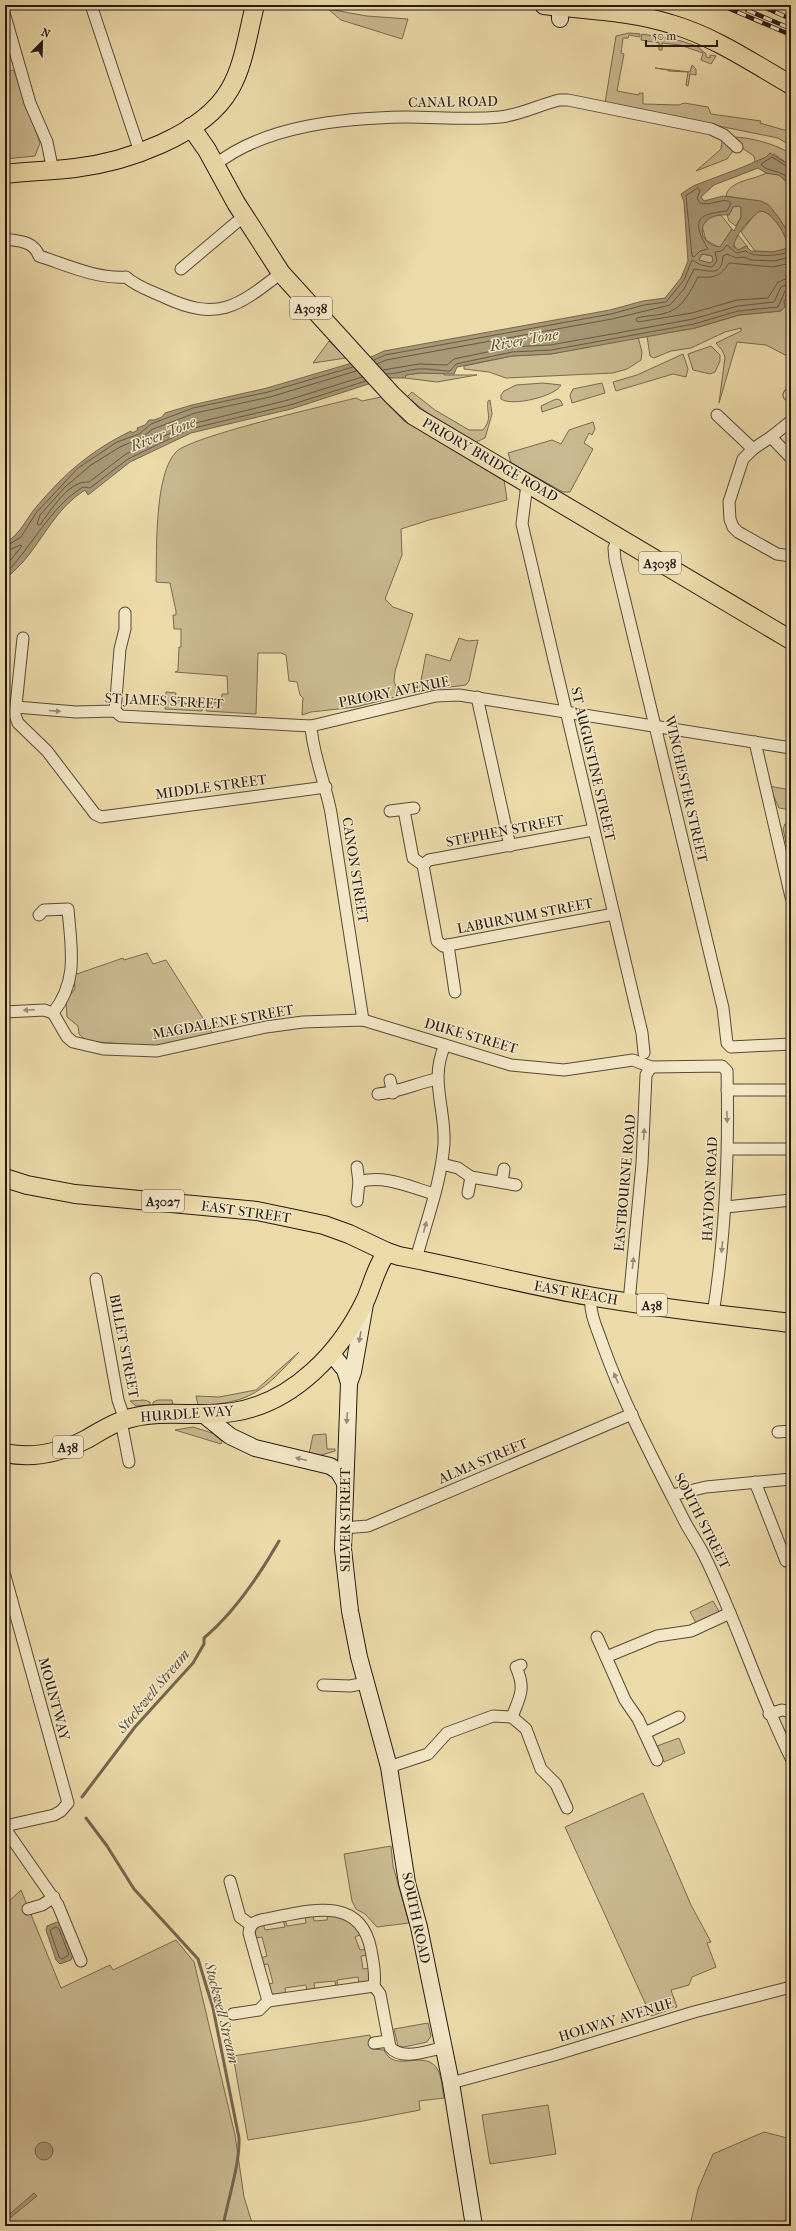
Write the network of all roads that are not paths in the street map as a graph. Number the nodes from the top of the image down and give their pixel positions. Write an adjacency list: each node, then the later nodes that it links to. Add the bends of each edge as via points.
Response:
1 (91, 5): 8 (street)
2 (255, 5): 6 (main road, via 238,70 230,89 210,113)
3 (555, 10): 5 (main road, via 633,15 678,26 712,41)
4 (5, 16): 10 (street, via 30,103 47,142)
5 (791, 85)
6 (191, 127): 8 (main road); 9 (main road, PRIORY BRIDGE ROAD / A3038)
7 (736, 147): 9 (street, CANAL ROAD, via 711,129 559,100 502,117 467,120 376,118 300,128 234,152)
8 (140, 152): 10 (main road, via 87,166)
9 (215, 165): 12 (main road, PRIORY BRIDGE ROAD / A3038)
10 (53, 170): 11 (main road)
11 (5, 174)
12 (244, 216): 14 (street); 15 (main road, PRIORY BRIDGE ROAD / A3038)
13 (5, 239): 15 (street, via 29,244 37,250 39,256 93,274 112,278 126,277 134,284 200,310 227,308)
14 (181, 269)
15 (281, 273): 21 (main road, PRIORY BRIDGE ROAD / A3038, via 392,396 414,416)
16 (717, 415): 19 (street)
17 (791, 421): 18 (street)
18 (771, 437): 19 (street); 20 (street)
19 (753, 449): 23 (street, via 743,458 729,502 730,520 738,532 777,554)
20 (791, 458)
21 (531, 484): 22 (main road, PRIORY BRIDGE ROAD / A3038); 30 (street, ST AUGUSTINE STREET, via 526,492 522,524)
22 (618, 538): 26 (main road, PRIORY BRIDGE ROAD / A3038); 32 (street, WINCHESTER STREET, via 614,548 615,560)
23 (791, 556)
24 (125, 613): 29 (street)
25 (20, 640): 28 (street)
26 (791, 640)
27 (477, 697): 30 (street, PRIORY AVENUE); 31 (street, PRIORY AVENUE, via 455,694 436,696); 38 (street)
28 (16, 707): 29 (street, ST JAMES STREET, one-way to 29, via 76,712); 35 (street, MIDDLE STREET, via 15,715 18,722 47,751 95,814 101,817)
29 (115, 711): 31 (street, ST JAMES STREET, via 122,716)
30 (565, 711): 32 (street, PRIORY AVENUE); 37 (street, ST AUGUSTINE STREET)
31 (311, 726): 35 (street, CANON STREET, via 312,742)
32 (656, 726): 33 (street, PRIORY AVENUE); 48 (street, WINCHESTER STREET, via 723,1008 727,1043 731,1047)
33 (755, 742): 34 (street, PRIORY AVENUE); 40 (street)
34 (791, 748)
35 (326, 787): 47 (street, CANON STREET)
36 (390, 811): 39 (street, via 409,809 413,858)
37 (593, 830): 38 (street, STEPHEN STREET); 41 (street, ST AUGUSTINE STREET)
38 (510, 846): 39 (street, STEPHEN STREET, via 429,860)
39 (423, 865): 43 (street, via 437,941)
40 (791, 897)
41 (614, 914): 43 (street, LABURNUM STREET); 50 (street, ST AUGUSTINE STREET, via 642,1033)
42 (39, 915): 46 (street, via 44,910 68,909 70,983)
43 (445, 946): 44 (street)
44 (454, 992)
45 (5, 1012): 46 (street, one-way to 45, via 44,1010)
46 (53, 1013): 47 (street, MAGDALENE STREET, via 67,1037 79,1045 157,1051 279,1025)
47 (363, 1020): 49 (street, DUKE STREET)
48 (791, 1044)
49 (445, 1045): 50 (street, DUKE STREET, via 511,1065 564,1070); 52 (street)
50 (642, 1061): 51 (street, DUKE STREET); 78 (street, EASTBOURNE ROAD, one-way to 50, via 641,1172 646,1075)
51 (722, 1066): 54 (street, HAYDON ROAD, via 727,1071)
52 (437, 1079): 56 (street); 60 (street, via 444,1135)
53 (390, 1080): 56 (street)
54 (727, 1090): 55 (street); 58 (street, HAYDON ROAD, one-way to 58)
55 (791, 1090)
56 (393, 1093): 57 (street)
57 (378, 1094)
58 (728, 1149): 59 (street); 72 (street, HAYDON ROAD)
59 (791, 1149)
60 (442, 1164): 63 (street, via 458,1168); 69 (street)
61 (357, 1167): 65 (street)
62 (504, 1169): 66 (street)
63 (471, 1177): 66 (street); 68 (street)
64 (5, 1178): 73 (main road, EAST STREET / A3027, via 56,1191 257,1211 324,1225)
65 (359, 1182): 69 (street, via 369,1178 380,1179); 71 (street)
66 (502, 1182): 67 (street)
67 (516, 1185)
68 (468, 1193)
69 (434, 1194): 74 (street, one-way to 69)
70 (791, 1200): 72 (street)
71 (357, 1201)
72 (726, 1207): 79 (street, HAYDON ROAD, one-way to 79)
73 (386, 1252): 74 (main road, EAST REACH / A38); 77 (main road, HURDLE WAY / A38, via 375,1271)
74 (416, 1259): 76 (main road, EAST REACH / A38)
75 (96, 1279): 86 (street, BILLET STREET)
76 (591, 1296): 78 (main road, EAST REACH / A38); 84 (street, SOUTH STREET, one-way to 76, via 594,1320 590,1307)
77 (366, 1298): 81 (main road, HURDLE WAY / A38, via 345,1335); 82 (main road, one-way to 82)
78 (629, 1302): 79 (main road, EAST REACH / A38)
79 (713, 1314): 80 (main road, EAST REACH / A38)
80 (791, 1323)
81 (331, 1353): 82 (main road, SILVER STREET, via 345,1370); 83 (main road, HURDLE WAY / A38, via 293,1388 273,1399)
82 (349, 1383): 91 (main road, SILVER STREET, one-way to 91)
83 (234, 1412): 85 (main road, HURDLE WAY / A38); 89 (main road, via 234,1429)
84 (632, 1414): 97 (street, SOUTH STREET); 98 (street, ALMA STREET, via 368,1526)
85 (204, 1415): 86 (main road, HURDLE WAY / A38, via 148,1415); 89 (main road, via 230,1436)
86 (123, 1420): 90 (main road, A38, via 69,1447 30,1456); 92 (street, BILLET STREET)
87 (791, 1431): 88 (street)
88 (778, 1432)
89 (241, 1441): 93 (main road, one-way to 89, via 255,1448)
90 (5, 1453)
91 (345, 1454): 93 (main road, SILVER STREET); 96 (main road, SILVER STREET)
92 (129, 1462)
93 (330, 1466): 96 (main road, via 338,1471)
94 (791, 1479): 95 (street)
95 (754, 1482): 97 (street, via 706,1487); 99 (street)
96 (345, 1483): 98 (main road, SILVER STREET)
97 (672, 1495): 102 (street, SOUTH STREET, via 704,1555)
98 (343, 1528): 101 (main road, SILVER STREET, via 344,1568)
99 (786, 1561)
100 (5, 1576): 117 (street, MOUNTWAY, via 68,1803 54,1815)
101 (350, 1611): 106 (main road, SOUTH ROAD)
102 (730, 1613): 104 (street, via 691,1631 657,1636); 109 (street, SOUTH STREET)
103 (597, 1637): 104 (street)
104 (606, 1657): 112 (street, via 625,1700)
105 (521, 1665): 110 (street, via 516,1667 521,1679 522,1692)
106 (366, 1683): 107 (street, via 350,1686); 115 (main road, SOUTH ROAD)
107 (323, 1685)
108 (791, 1712): 109 (street, via 782,1710)
109 (769, 1714): 113 (street, SOUTH STREET)
110 (512, 1717): 115 (street, via 493,1716 447,1733 428,1754); 116 (street, via 526,1729 541,1769 556,1784)
111 (679, 1717): 112 (street)
112 (645, 1733): 114 (street)
113 (791, 1758)
114 (657, 1760)
115 (389, 1767): 129 (main road, SOUTH ROAD, via 407,1883)
116 (567, 1808)
117 (6, 1826): 119 (street, via 8,1833)
118 (230, 1881): 121 (street, via 240,1917)
119 (54, 1897): 120 (street, via 42,1905); 122 (street)
120 (28, 1909)
121 (251, 1925): 123 (street, via 261,1920 323,1909 348,1915 359,1923 369,1940 376,1975); 125 (street, via 249,1933)
122 (81, 1961)
123 (374, 1986): 125 (street); 127 (street, via 380,1994)
124 (791, 1987): 130 (street, HOLWAY AVENUE, via 694,2012 554,2055)
125 (268, 2001): 126 (street, via 259,2010)
126 (233, 2014)
127 (388, 2041): 128 (street); 129 (street, via 393,2052 402,2055)
128 (374, 2043)
129 (442, 2048): 130 (main road, SOUTH ROAD)
130 (451, 2083): 131 (main road, SOUTH ROAD)
131 (474, 2226)

